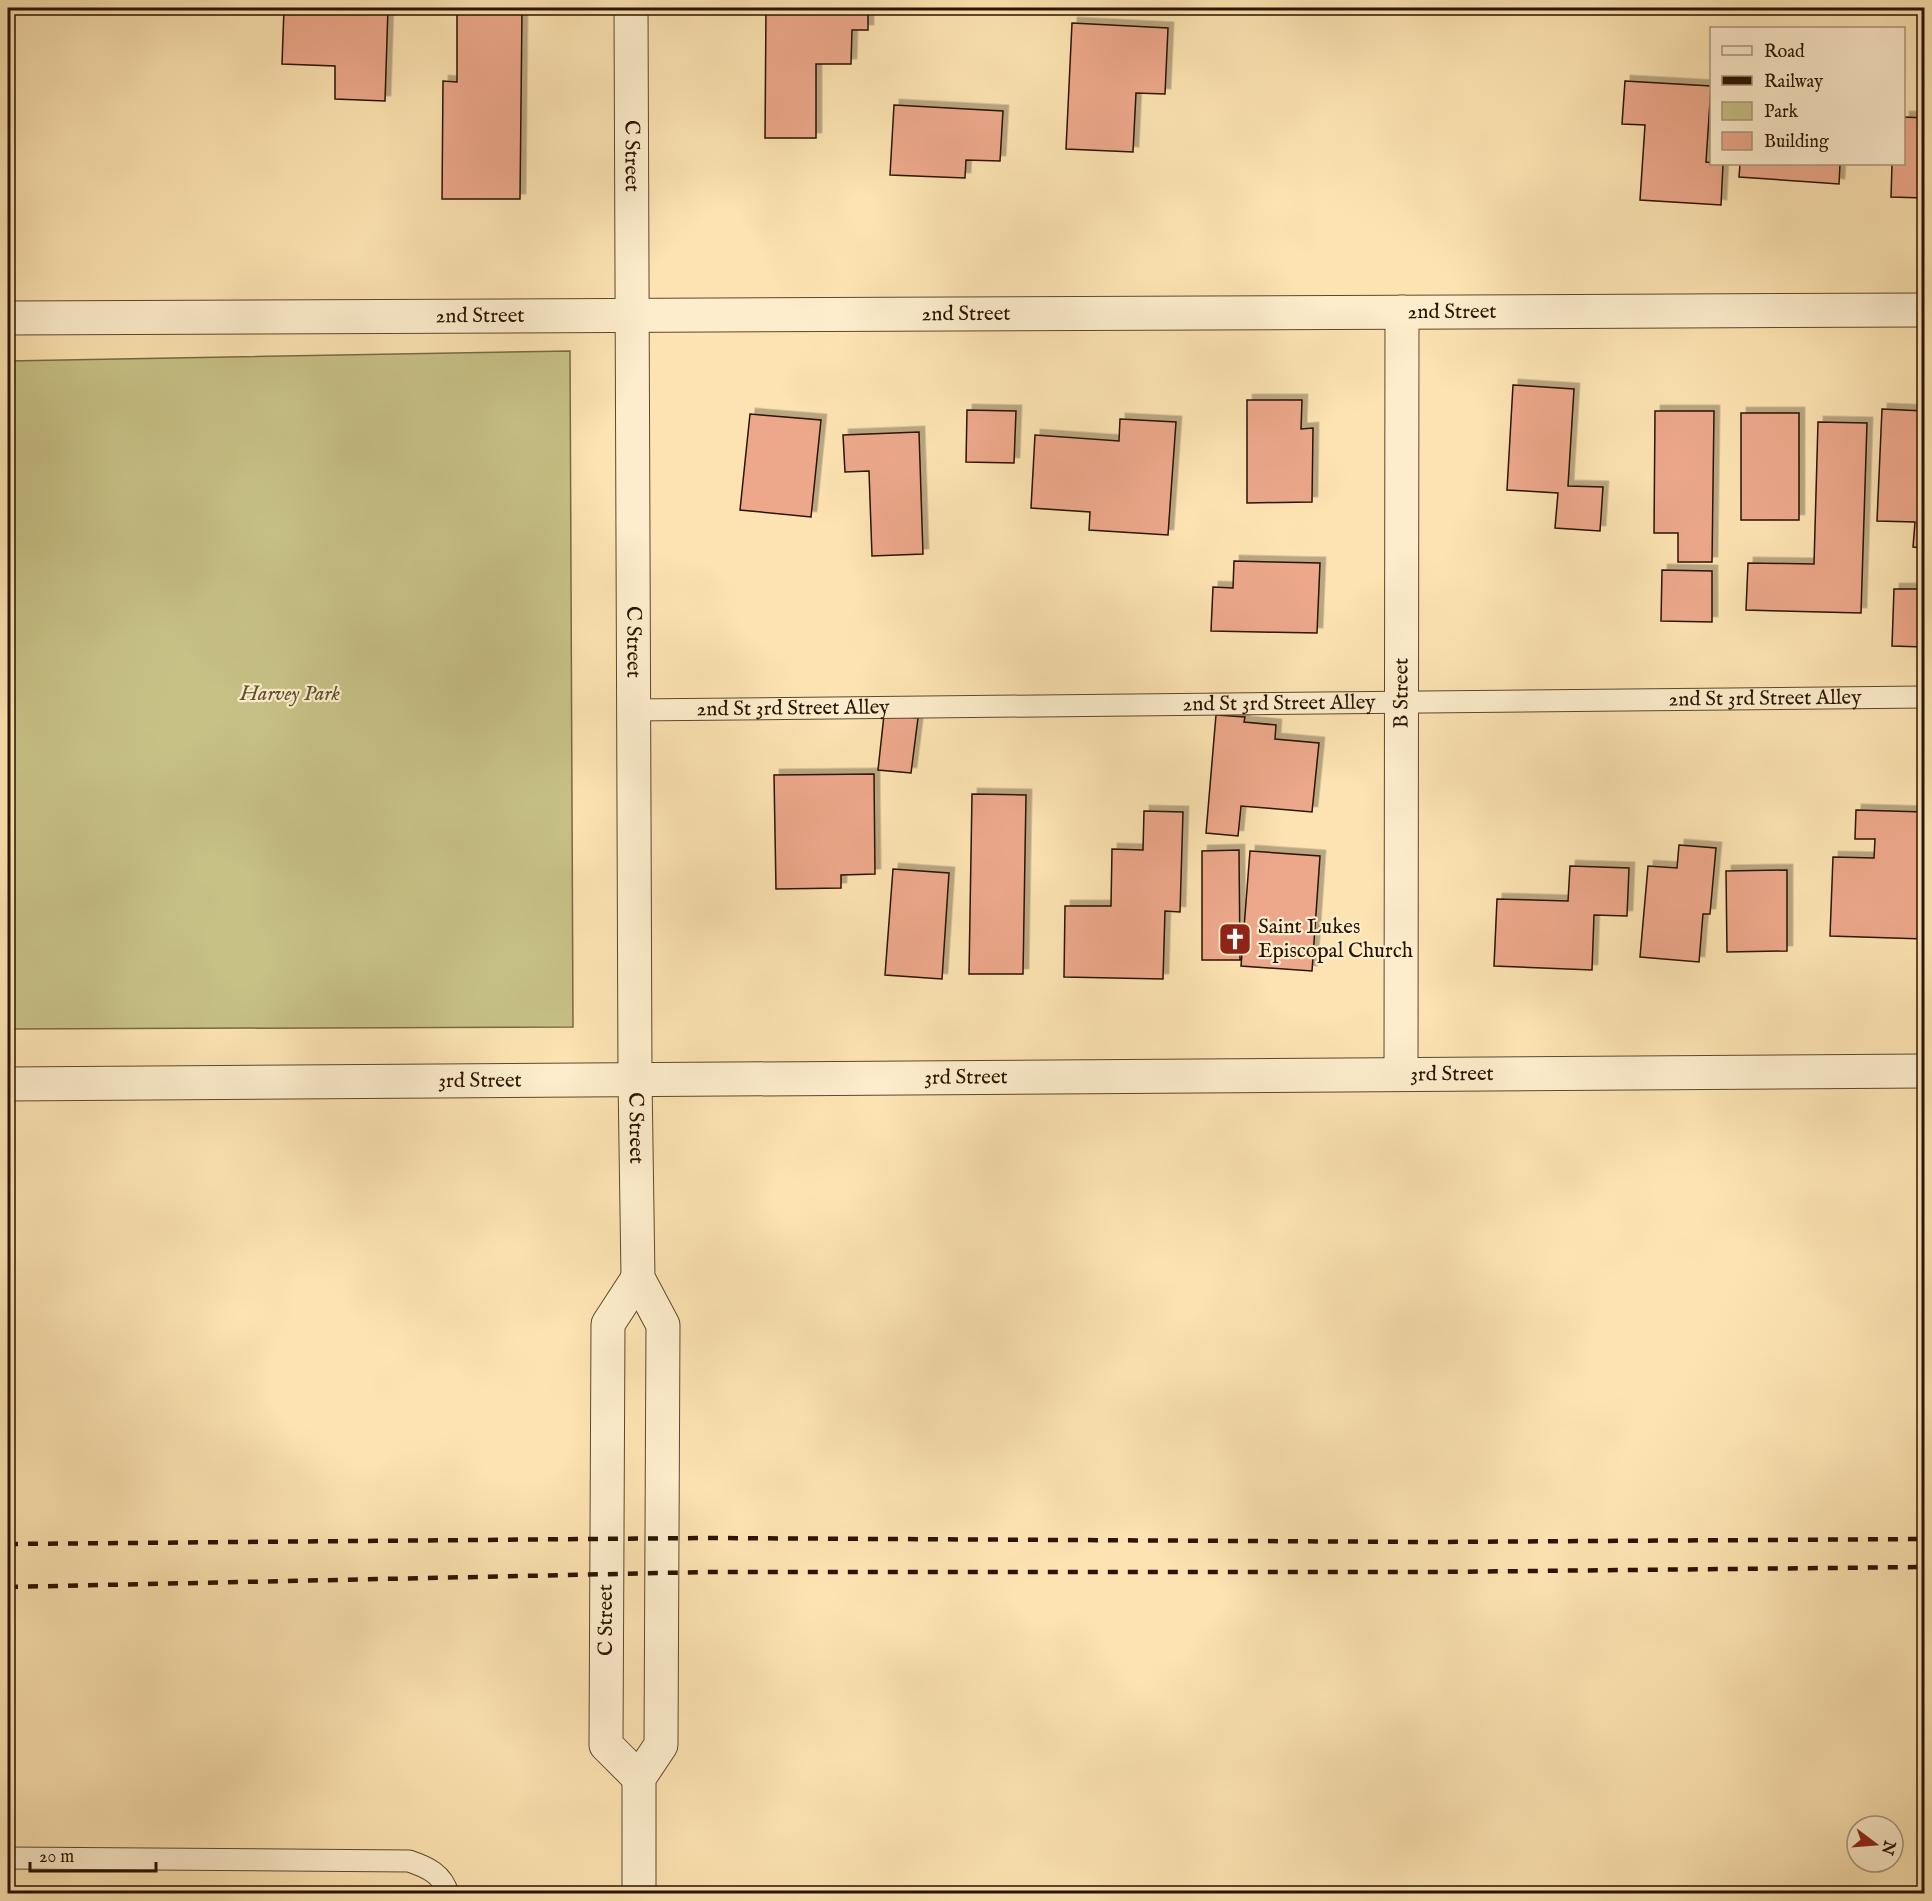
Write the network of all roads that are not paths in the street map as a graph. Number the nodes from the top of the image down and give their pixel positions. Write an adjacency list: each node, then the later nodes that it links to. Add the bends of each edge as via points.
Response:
1 (631, 8): 4 (street, C Street)
2 (1924, 310): 3 (street, 2nd Street)
3 (1402, 312): 4 (street, 2nd Street); 7 (street, B Street)
4 (632, 316): 5 (street, 2nd Street); 8 (street, C Street)
5 (8, 318)
6 (1924, 697): 7 (lane, 2nd St 3rd Street Alley)
7 (1402, 703): 8 (lane, 2nd St 3rd Street Alley); 10 (street, B Street)
8 (633, 710): 11 (street, C Street)
9 (1924, 1071): 10 (street, 3rd Street)
10 (1401, 1074): 11 (street, 3rd Street)
11 (635, 1079): 12 (street, 3rd Street); 13 (street, C Street)
12 (8, 1084)
13 (638, 1278): 14 (street, C Street, via 663,1325 661,1745); 14 (street, C Street, via 608,1324 606,1744)
14 (639, 1778): 17 (street)
15 (8, 1858): 16 (lane, via 409,1861 426,1866 445,1882)
16 (448, 1893)
17 (639, 1893)

